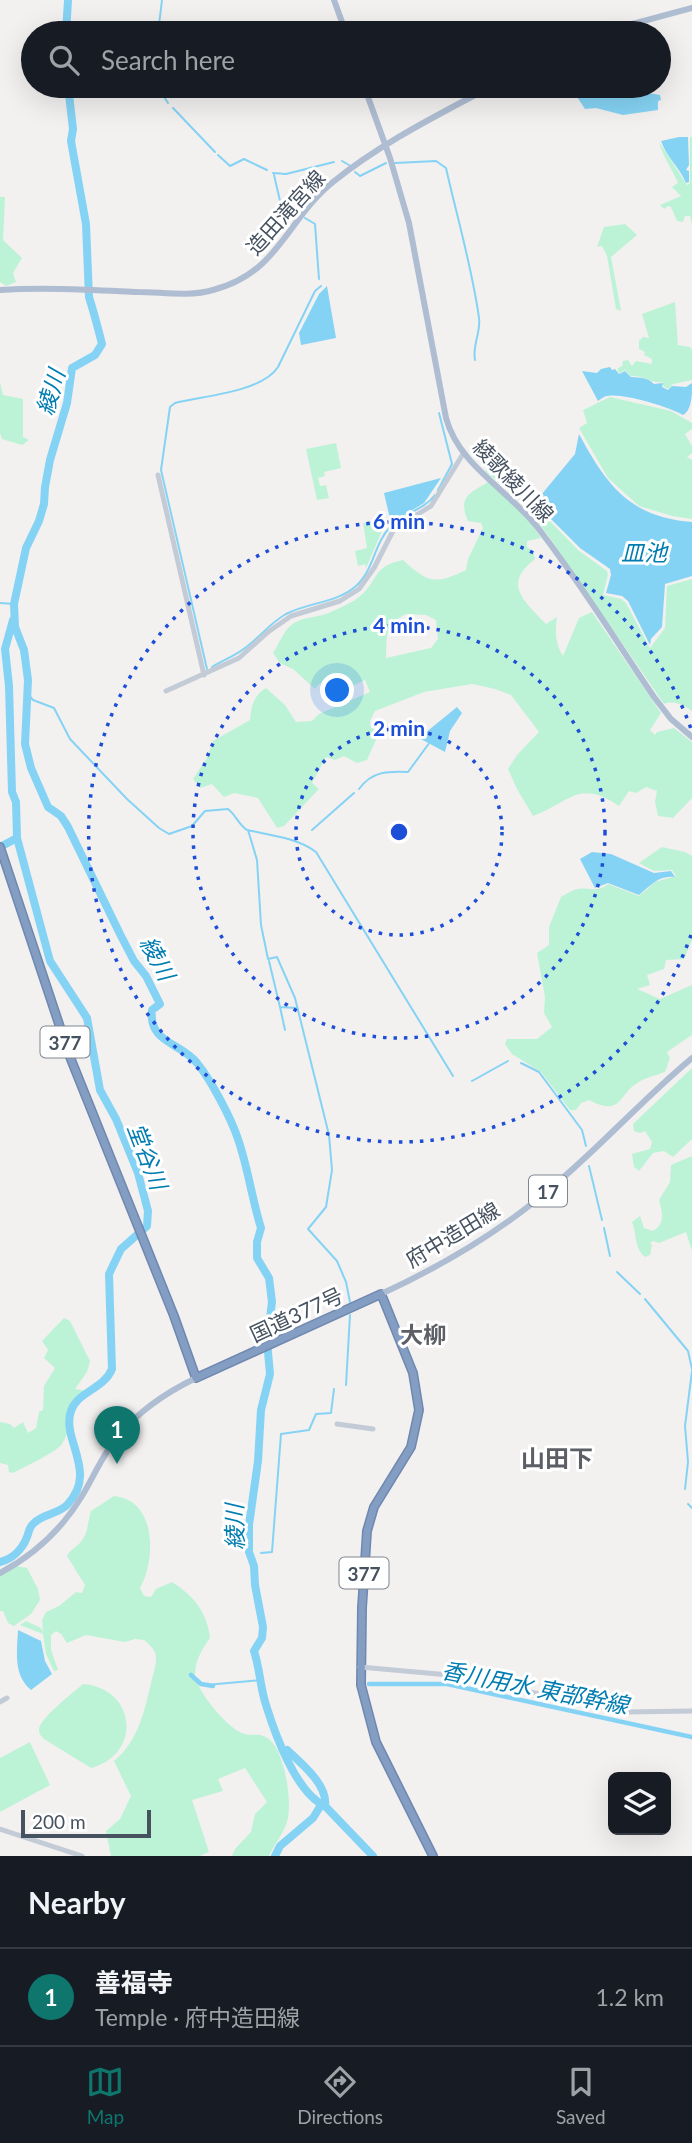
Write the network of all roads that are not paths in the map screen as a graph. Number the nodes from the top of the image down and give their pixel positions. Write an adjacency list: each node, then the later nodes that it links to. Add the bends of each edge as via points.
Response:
1 (334, 0): 3 (main road)
2 (692, 8): 4 (main road)
3 (342, 21)
4 (644, 21)
5 (368, 98): 7 (main road, 綾歌綾川線)
6 (469, 98): 7 (main road, 造田滝宮線)
7 (385, 146): 8 (main road, 造田滝宮線, via 322,192 271,257 229,285 208,292); 9 (main road, 綾歌綾川線, via 414,246 446,418)
8 (0, 290)
9 (463, 454): 11 (street, via 431,506 394,529 359,589 340,601 291,616 239,658); 13 (main road, 綾歌綾川線, via 538,527 654,697)
10 (158, 475): 11 (street)
11 (204, 675): 12 (street)
12 (166, 691)
13 (692, 737)
14 (1, 849): 17 (highway, 377, via 75,1069)
15 (692, 1058): 16 (main road, 府中造田線 / 17, via 568,1174 520,1212 461,1251)
16 (381, 1294): 17 (highway, 国道377号); 21 (highway, 377, via 413,1373 419,1409 411,1447 374,1507 367,1531)
17 (196, 1378): 20 (main road, via 153,1404 125,1429 63,1523 32,1553)
18 (337, 1423): 19 (street)
19 (373, 1429)
20 (0, 1573)
21 (360, 1667): 24 (street, via 449,1675 625,1712); 27 (highway, 377, via 372,1732)
22 (7, 1698): 23 (street)
23 (0, 1702)
24 (692, 1711)
25 (0, 1829): 26 (street)
26 (82, 1856)
27 (433, 1856)

